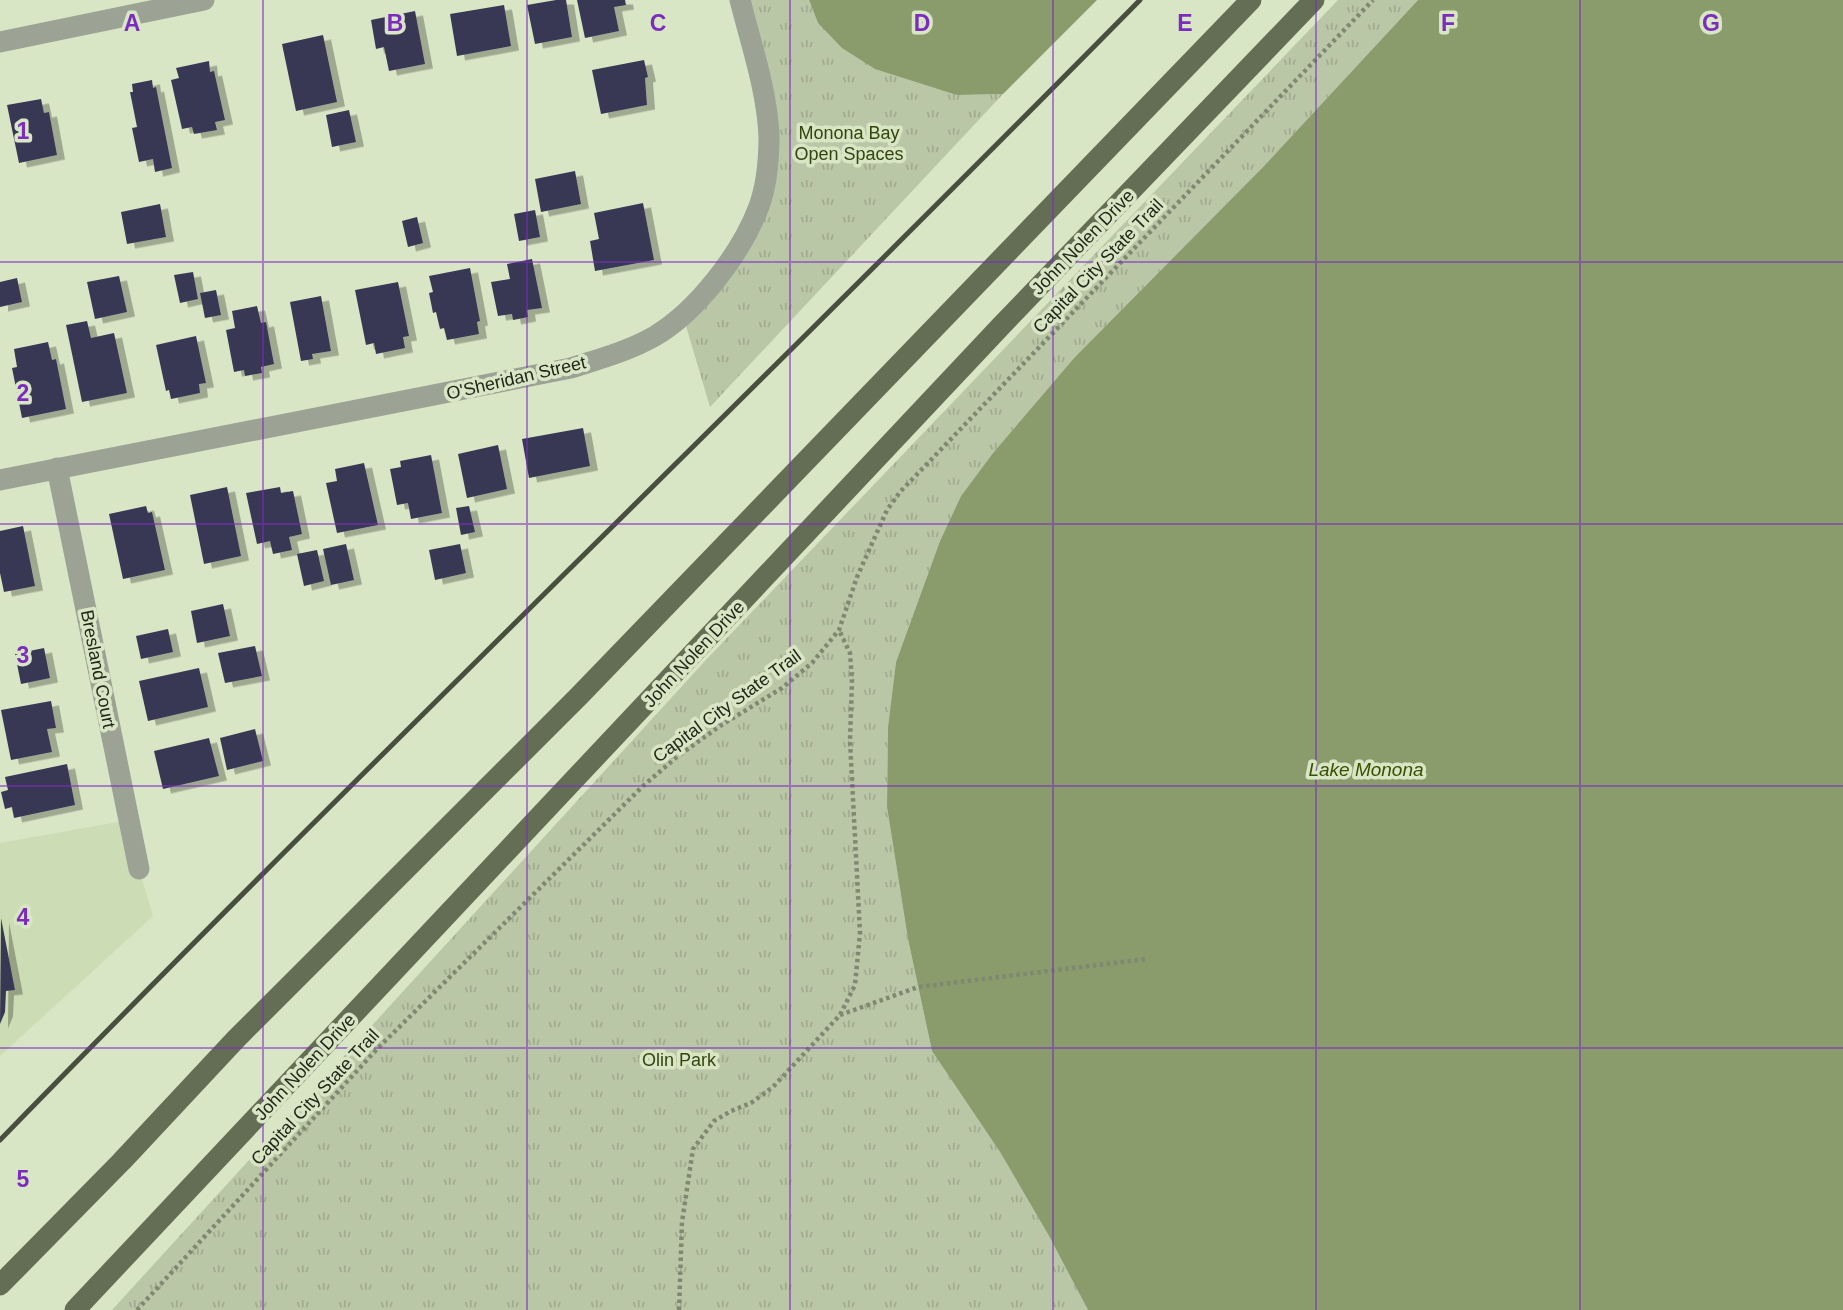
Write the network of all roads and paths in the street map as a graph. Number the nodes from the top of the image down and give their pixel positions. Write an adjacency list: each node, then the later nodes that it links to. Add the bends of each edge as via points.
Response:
1 (204, 0): 6 (street)
2 (740, 0): 7 (street, O'Sheridan Street, via 764,95 769,132 766,178 751,224 714,281 683,316 656,335 570,368)
3 (1251, 0): 13 (main road, via 589,686 236,1039)
4 (1314, 0): 14 (main road, John Nolen Drive)
5 (1373, 0): 9 (path, Capital City State Trail, via 900,492 857,577)
6 (0, 41)
7 (57, 468): 8 (street, O'Sheridan Street); 10 (street, Bresland Court)
8 (0, 480)
9 (839, 629): 12 (path, via 850,653 852,680 849,741 860,933 855,985); 15 (path, Capital City State Trail, via 813,663 782,688 720,726 643,786 378,1048)
10 (139, 869)
11 (1147, 959): 12 (path, via 918,987)
12 (840, 1015): 16 (path, via 773,1087 714,1121 692,1150 682,1223)
13 (0, 1285)
14 (75, 1310)
15 (136, 1310)
16 (679, 1310)

